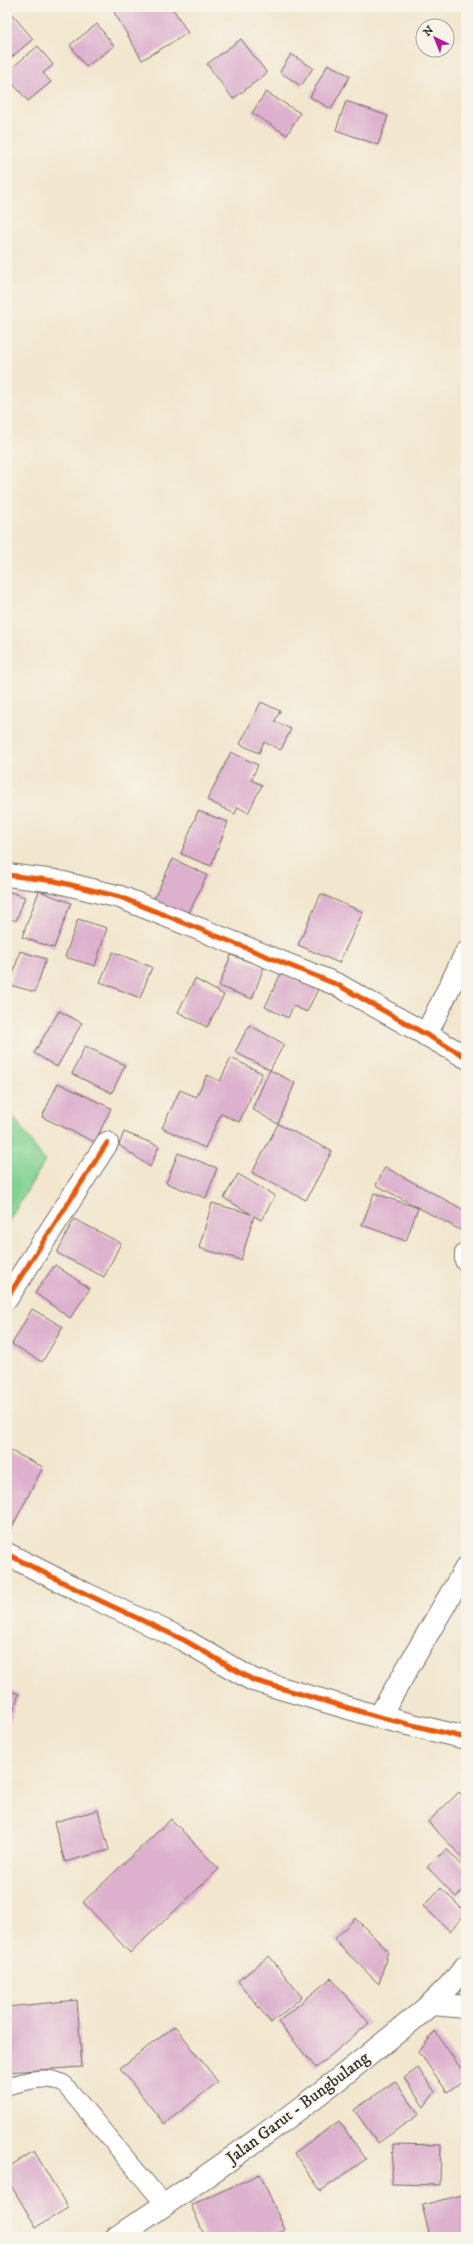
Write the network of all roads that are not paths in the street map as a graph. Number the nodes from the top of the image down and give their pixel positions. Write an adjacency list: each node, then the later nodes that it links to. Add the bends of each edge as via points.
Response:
1 (7, 875): 3 (street, via 56,882 120,897 338,985)
2 (466, 953): 3 (street)
3 (426, 1035): 4 (street)
4 (466, 1057)
5 (107, 1143): 8 (street)
6 (466, 1254): 7 (street)
7 (466, 1260)
8 (7, 1298)
9 (7, 1554): 11 (street, via 184,1640 253,1680)
10 (466, 1568): 11 (street)
11 (379, 1717): 12 (street)
12 (466, 1738)
13 (466, 1966): 14 (street, Jalan Garut - Bungbulang)
14 (432, 2004): 15 (street); 17 (street, Jalan Garut - Bungbulang, via 318,2096)
15 (466, 2007)
16 (7, 2086): 17 (lane, via 48,2078 57,2079 65,2085)
17 (165, 2205): 18 (street, Jalan Garut - Bungbulang)
18 (126, 2235)

